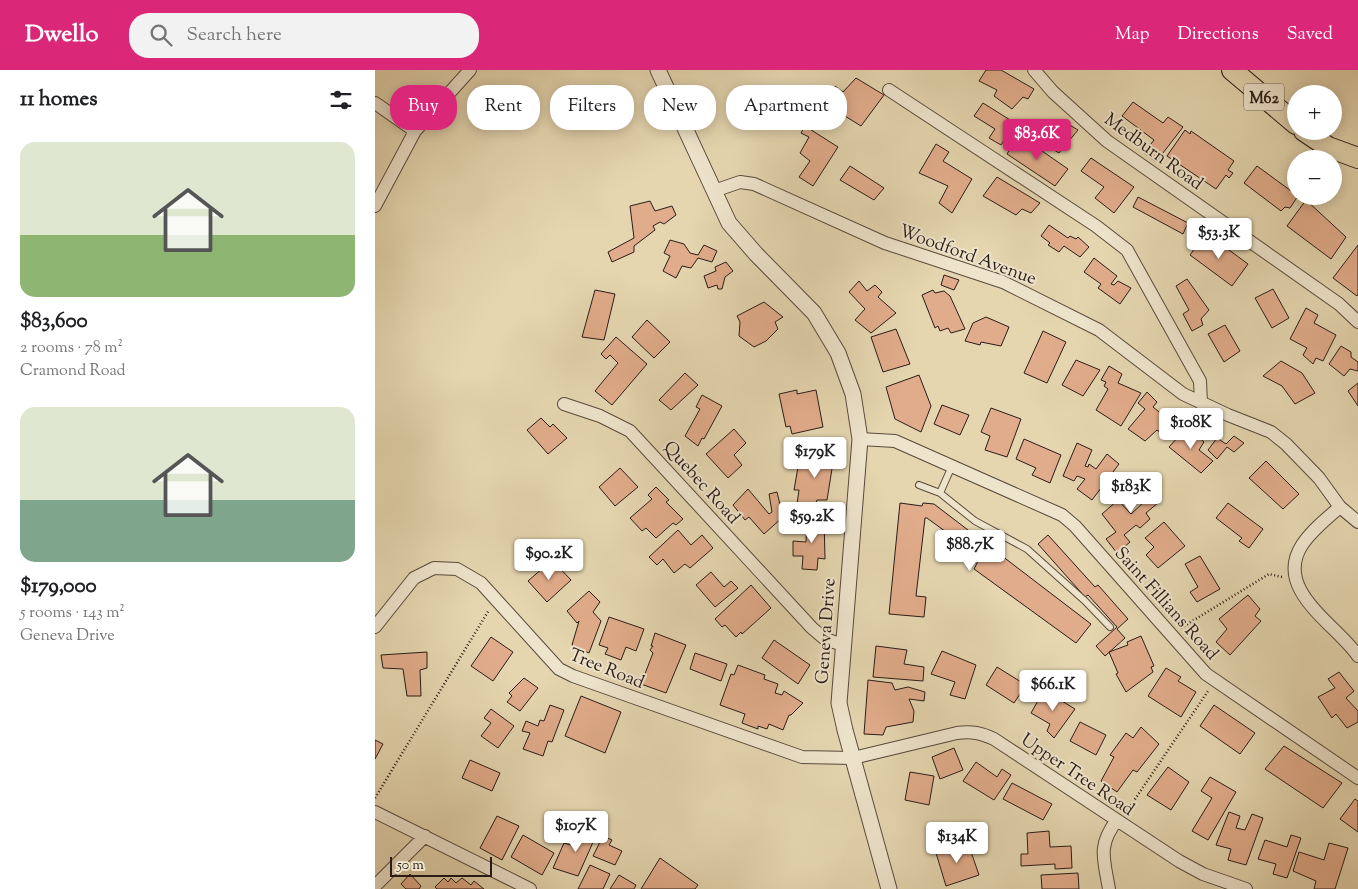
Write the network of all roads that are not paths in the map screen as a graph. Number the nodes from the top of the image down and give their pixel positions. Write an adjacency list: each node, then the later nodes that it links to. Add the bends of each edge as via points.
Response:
1 (470, 70): 8 (street)
2 (658, 70): 11 (street, Geneva Drive)
3 (1034, 70): 13 (street, Medburn Road, via 1053,92 1107,141 1339,304)
4 (1231, 70): 7 (main road, M62)
5 (889, 90): 14 (street, via 1096,226 1127,250 1200,381)
6 (375, 103): 8 (street)
7 (1287, 117)
8 (415, 131): 12 (street)
9 (1318, 140): 10 (main road)
10 (1358, 158)
11 (714, 191): 14 (street, Woodford Avenue, via 740,182 754,184 885,243 1003,282 1099,330 1166,382); 16 (street, Geneva Drive, via 735,231 814,313 828,334 853,394)
12 (375, 206)
13 (1358, 322)
14 (1201, 403): 20 (street, Woodford Avenue, via 1271,432 1319,478)
15 (564, 404): 24 (street, Quebec Road, via 600,416 630,431 812,628 825,639)
16 (860, 439): 17 (street, Saint Fillians Road, via 895,441); 24 (street, Geneva Drive)
17 (952, 466): 19 (lane); 27 (street, Saint Fillians Road, via 1069,520 1214,680)
18 (919, 485): 19 (lane)
19 (940, 493): 23 (lane, via 975,521 1027,549)
20 (1340, 507): 21 (street, Woodford Avenue); 25 (street, via 1303,544 1296,556 1295,579 1307,600)
21 (1358, 522)
22 (375, 627): 26 (street, Tree Road, via 414,578 434,568 446,567 481,583 559,669 573,676 788,754 817,759)
23 (1110, 627)
24 (843, 645): 26 (street, Geneva Drive, via 839,703)
25 (1358, 656)
26 (853, 758): 29 (street, Upper Tree Road, via 957,733 981,733); 33 (street, Geneva Drive)
27 (1358, 778)
28 (375, 812): 30 (street)
29 (1117, 820): 34 (street, via 1108,831 1103,848); 35 (street, Upper Tree Road, via 1203,874)
30 (425, 836): 31 (street); 32 (street)
31 (375, 886)
32 (530, 889)
33 (889, 889)
34 (1109, 889)
35 (1246, 889)

